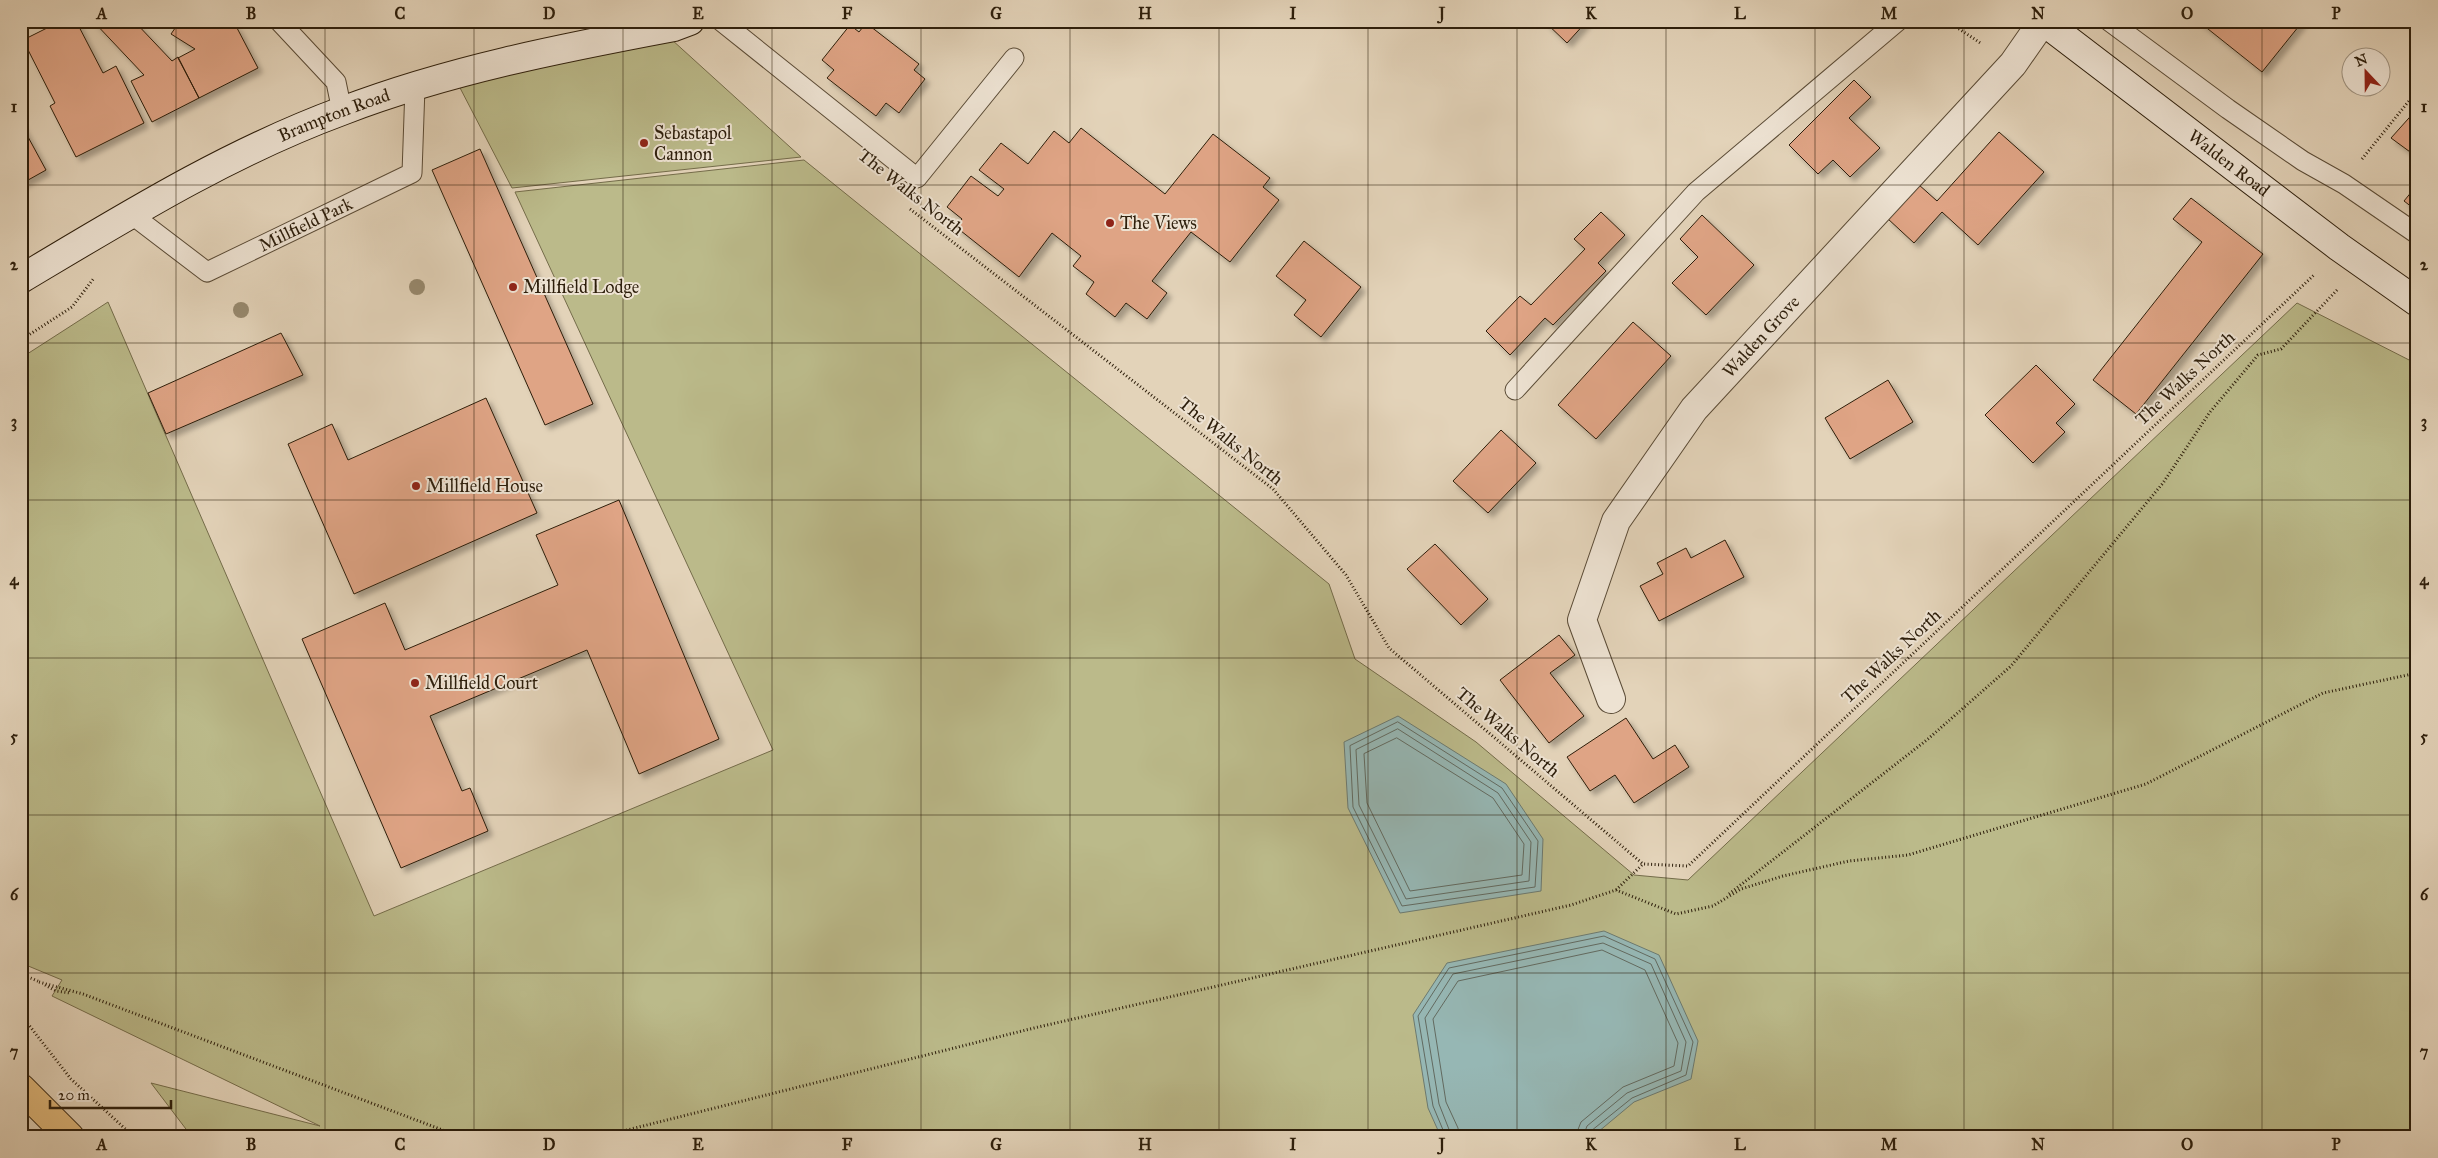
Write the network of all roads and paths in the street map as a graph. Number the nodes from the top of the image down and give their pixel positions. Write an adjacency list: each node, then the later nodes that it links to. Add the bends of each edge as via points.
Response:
1 (279, 21): 10 (lane, via 336,82)
2 (722, 21): 7 (lane, via 917,178)
3 (1898, 21): 21 (lane, via 1696,192)
4 (2043, 21): 19 (main road, Walden Road, via 2339,247); 23 (main road, Walden Grove, via 2013,64 1694,410 1616,521 1582,620)
5 (2109, 21): 14 (lane, via 2235,114)
6 (682, 24): 8 (main road, Brampton Road, via 491,65)
7 (1014, 58)
8 (415, 87): 10 (main road, Brampton Road); 13 (lane, Millfield Park, via 412,173 207,272)
9 (2417, 92): 11 (path)
10 (342, 110): 13 (main road, Brampton Road, via 235,156)
11 (2356, 166)
12 (906, 205): 24 (path, The Walks North, via 1272,489 1346,576 1389,648)
13 (131, 214): 17 (main road, Brampton Road)
14 (2417, 234)
15 (2317, 272): 24 (path, The Walks North, via 1688,866)
16 (98, 273): 20 (path, via 72,306)
17 (21, 279)
18 (2339, 288): 27 (path, via 2281,349 2258,354 2210,412 2163,484 2011,666 1928,739)
19 (2417, 302)
20 (21, 340)
21 (1515, 390)
22 (2417, 673): 27 (path, via 2322,693 2146,784 1908,854 1849,861 1783,876 1741,889)
23 (1611, 699)
24 (1643, 864): 25 (path); 26 (path)
25 (1634, 875)
26 (1616, 890): 27 (path, via 1676,914); 34 (path, via 1571,904 1034,1028)
27 (1713, 906)
28 (21, 974): 33 (path, via 56,991 83,994)
29 (21, 1015): 32 (path, via 71,1079)
30 (21, 1088): 31 (main road)
31 (70, 1137)
32 (134, 1137)
33 (461, 1137)
34 (599, 1137)

